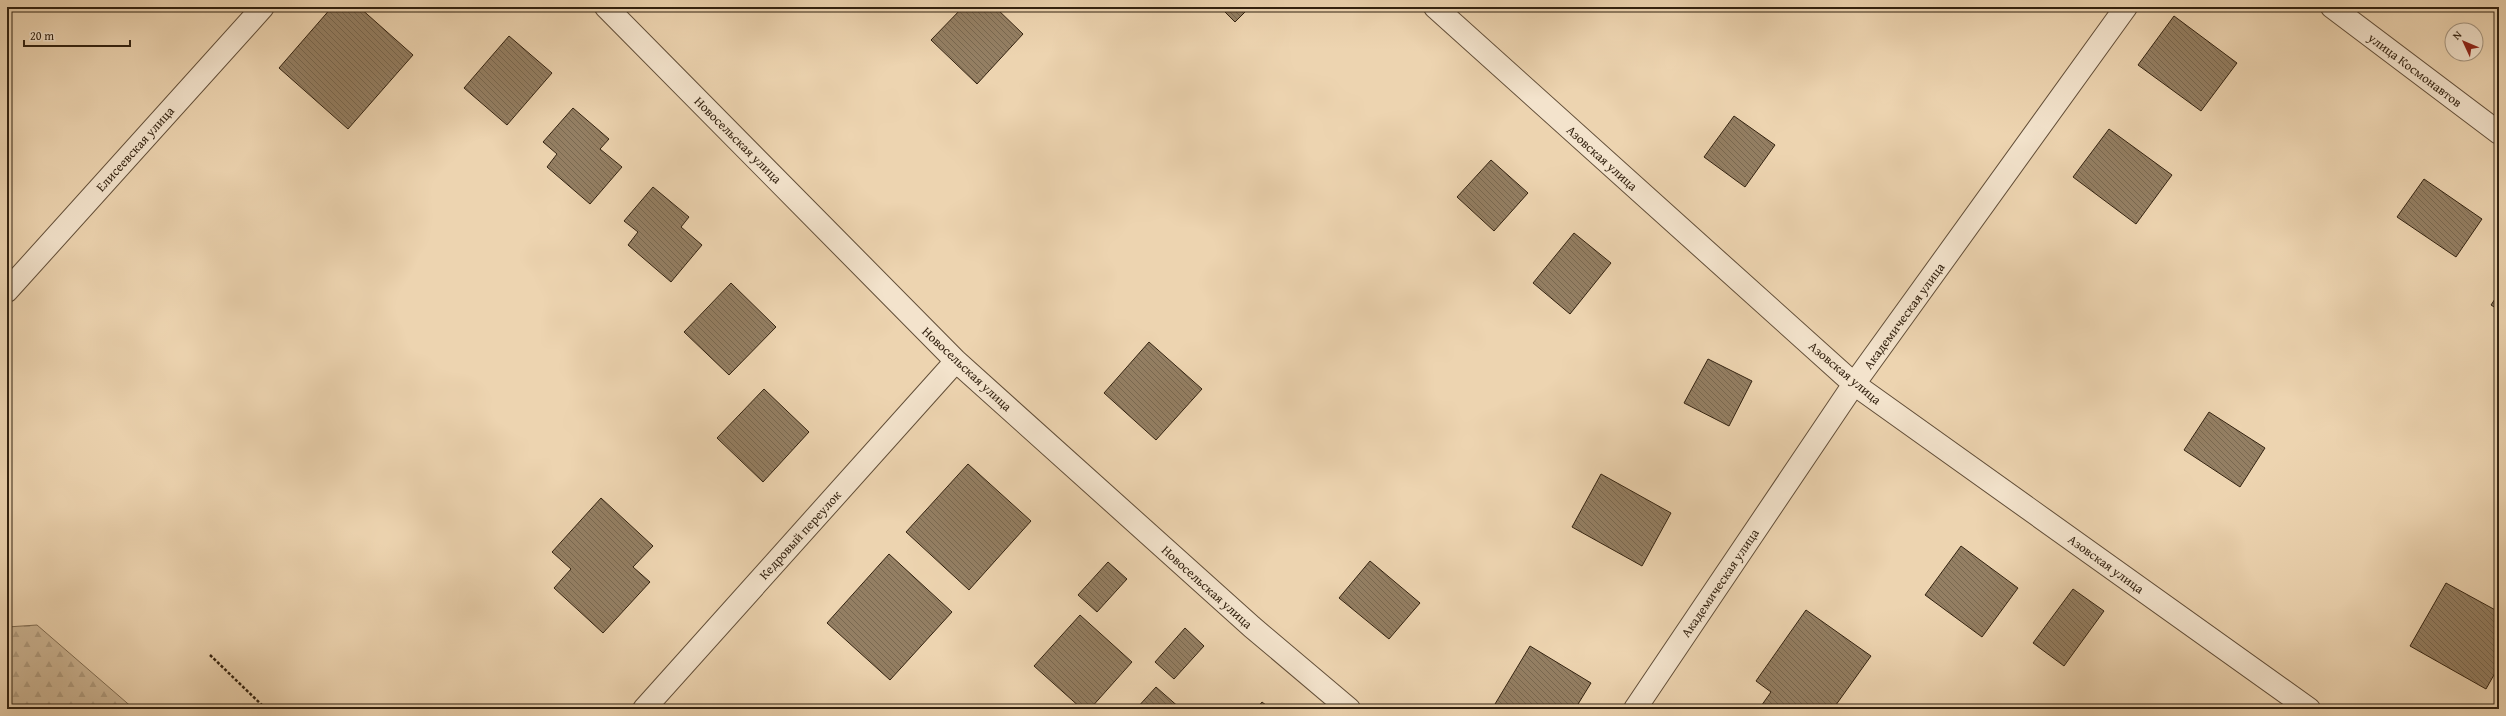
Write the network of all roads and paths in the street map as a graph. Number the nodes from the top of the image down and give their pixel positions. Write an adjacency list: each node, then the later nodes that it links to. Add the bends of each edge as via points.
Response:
1 (264, 7): 7 (street, Елисеевская улица)
2 (606, 7): 8 (street, Новосельская улица)
3 (1435, 7): 9 (street, Азовская улица)
4 (2126, 7): 9 (street, Академическая улица)
5 (2332, 7): 6 (street, улица Космонавтов)
6 (2499, 133)
7 (7, 291)
8 (956, 361): 12 (street, Кедровый переулок); 13 (street, Новосельская улица, via 1252,627)
9 (1854, 384): 14 (street, Академическая улица); 15 (street, Азовская улица)
10 (210, 656): 11 (path)
11 (266, 709)
12 (644, 709)
13 (1349, 709)
14 (1635, 709)
15 (2309, 709)

